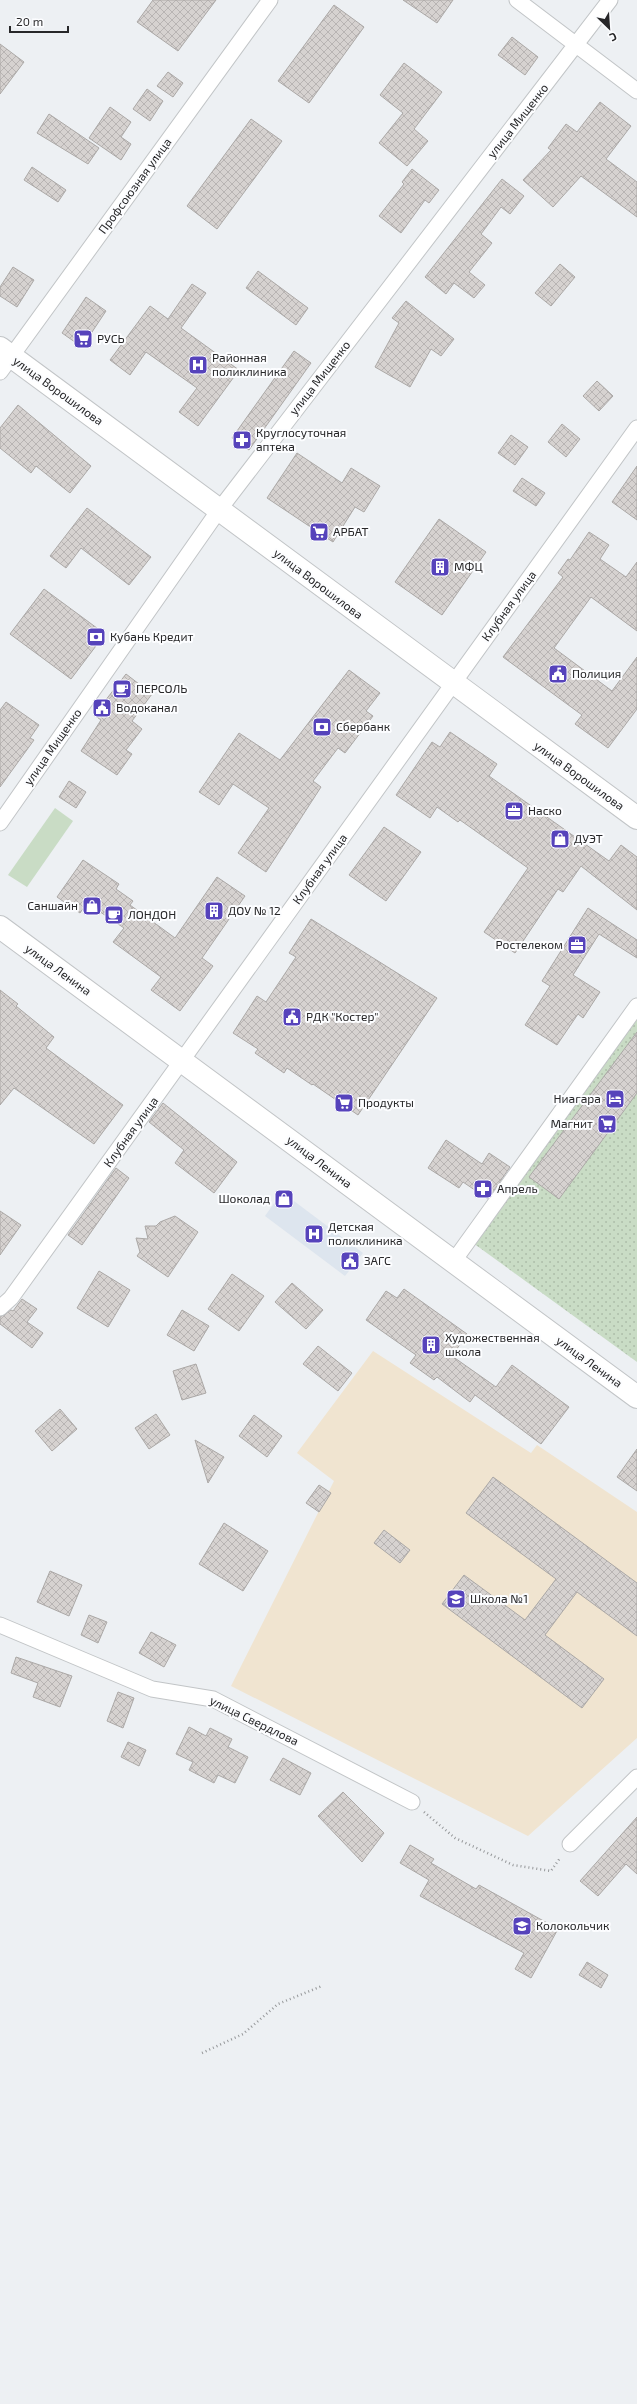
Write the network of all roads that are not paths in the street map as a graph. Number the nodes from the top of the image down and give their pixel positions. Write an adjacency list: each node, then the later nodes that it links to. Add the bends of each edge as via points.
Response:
1 (270, 0): 6 (street, Профсоюзная улица)
2 (517, 0): 4 (street)
3 (610, 0): 4 (street, улица Мищенко)
4 (576, 45): 5 (street); 8 (street, улица Мищенко)
5 (637, 91)
6 (4, 359): 8 (main road, улица Ворошилова)
7 (637, 428): 9 (street, Клубная улица)
8 (219, 510): 9 (main road, улица Ворошилова); 11 (street, улица Мищенко)
9 (453, 683): 10 (main road, улица Ворошилова); 14 (street, Клубная улица)
10 (637, 818)
11 (0, 823)
12 (0, 927): 14 (main road, улица Ленина)
13 (637, 1006): 15 (street)
14 (182, 1061): 15 (main road, улица Ленина); 16 (street, Клубная улица, via 10,1298)
15 (453, 1262): 17 (main road, улица Ленина)
16 (0, 1308)
17 (637, 1397)
18 (0, 1625): 20 (street, улица Свердлова, via 152,1689 212,1699)
19 (637, 1777): 21 (street)
20 (412, 1802)
21 (570, 1844)

